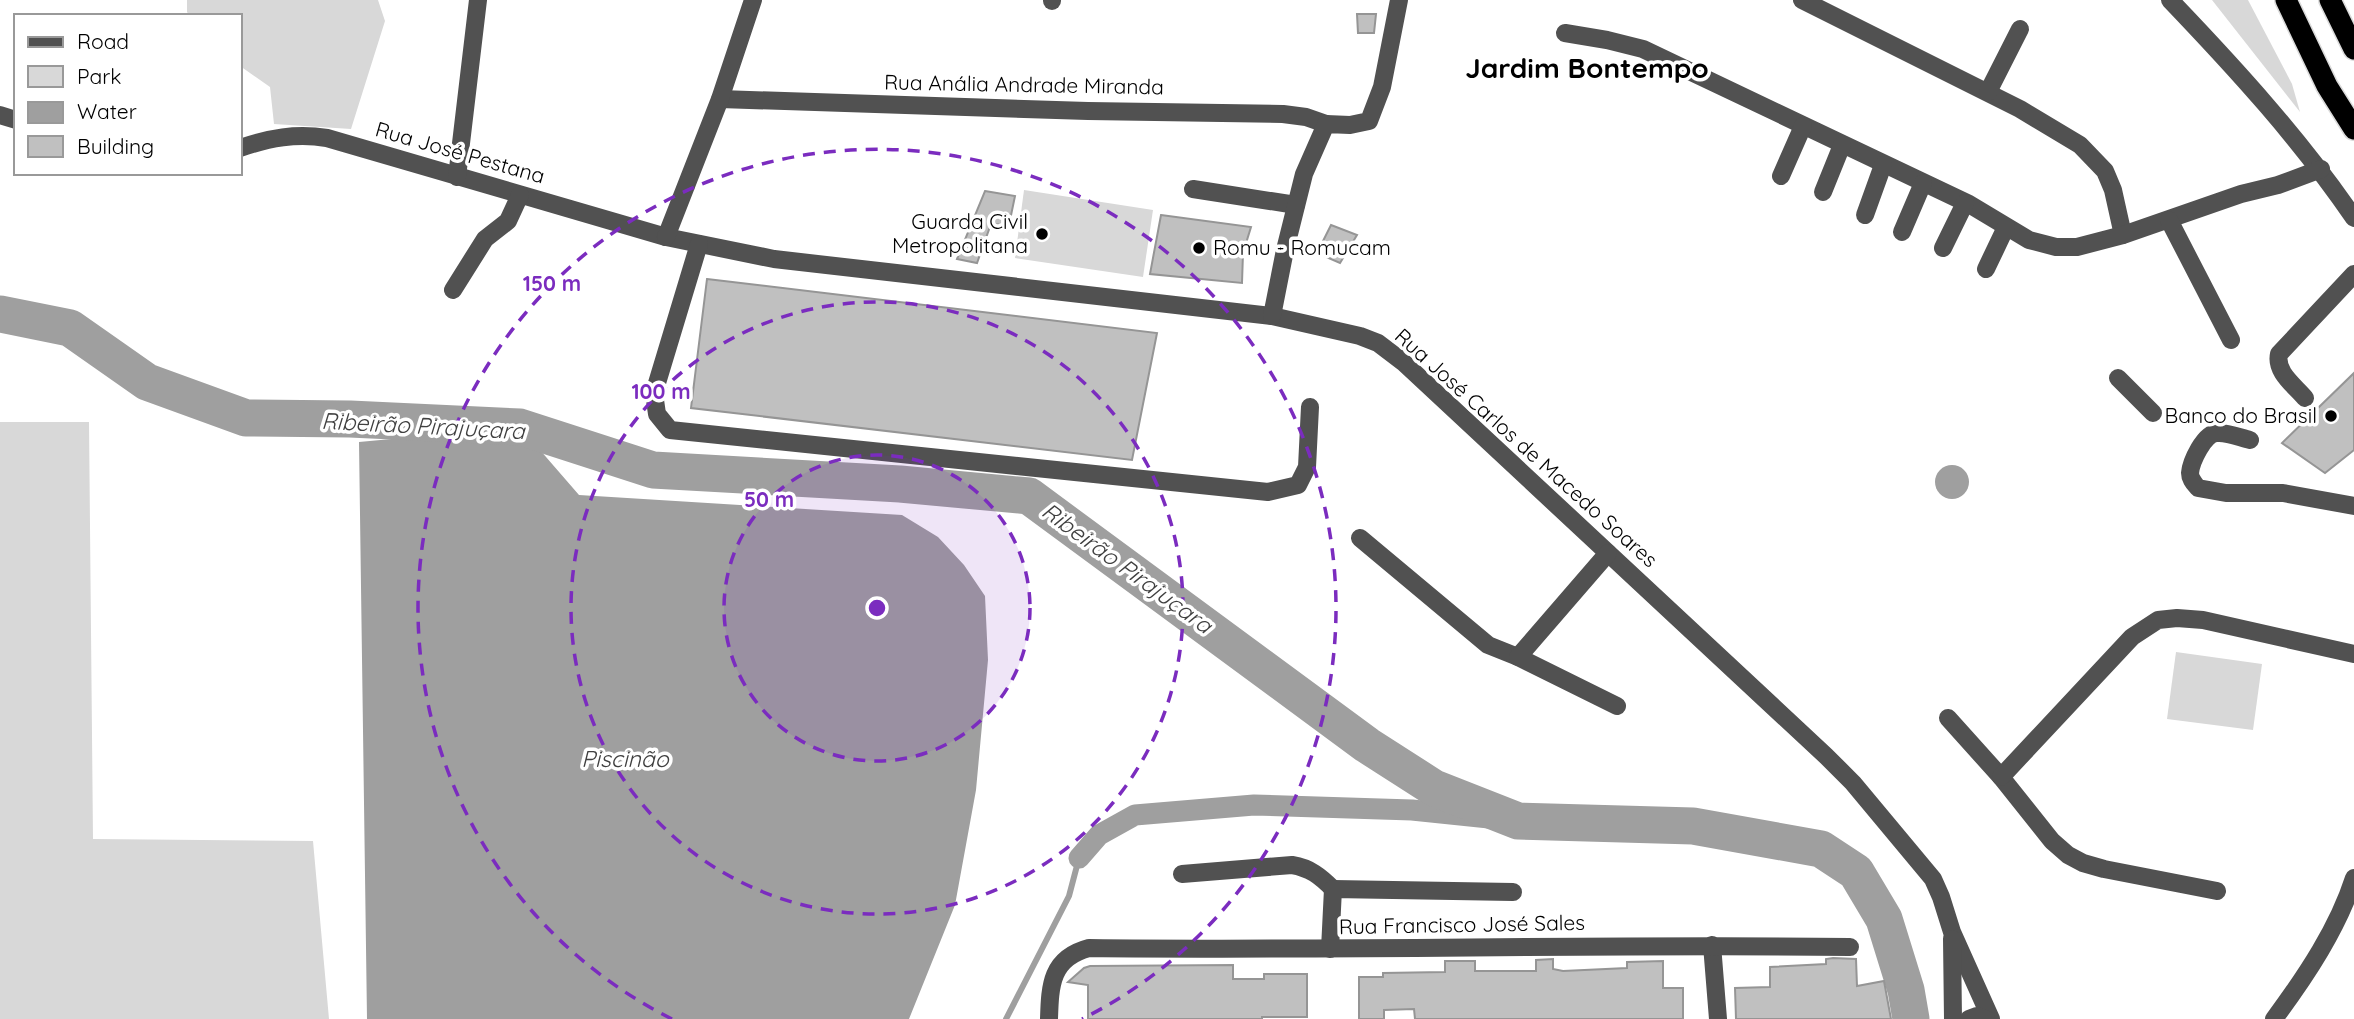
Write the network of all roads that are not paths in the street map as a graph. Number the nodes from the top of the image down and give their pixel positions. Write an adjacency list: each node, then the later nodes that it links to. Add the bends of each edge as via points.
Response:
1 (478, 0): 21 (street)
2 (752, 0): 12 (street)
3 (1399, 0): 13 (street, Rua Anália Andrade Miranda, via 1382,87 1369,121)
4 (1802, 0): 11 (street)
5 (2170, 0): 19 (street)
6 (2286, 0): 15 (highway, via 2327,86)
7 (2330, 0): 10 (highway)
8 (2020, 29): 11 (street)
9 (1565, 33): 14 (street, via 1643,49)
10 (2354, 48)
11 (1988, 92): 33 (street, via 2080,145 2105,171)
12 (720, 99): 13 (street, Rua Anália Andrade Miranda, via 1283,114); 34 (street)
13 (1326, 124): 27 (street)
14 (1803, 126): 16 (street); 20 (street)
15 (2354, 129)
16 (1842, 145): 18 (street); 24 (street)
17 (242, 147): 21 (street, Rua José Pestana, via 281,136 309,135)
18 (1883, 165): 22 (street); 28 (street)
19 (2321, 169): 29 (street); 30 (street)
20 (1781, 176)
21 (457, 177): 25 (street, Rua José Pestana)
22 (1923, 183): 26 (street); 32 (street)
23 (1193, 189): 27 (street)
24 (1823, 192)
25 (520, 195): 34 (street, Rua José Pestana); 39 (street, via 508,221 485,239)
26 (1965, 203): 31 (street); 36 (street)
27 (1296, 205): 40 (street)
28 (1865, 215)
29 (2354, 218)
30 (2169, 220): 33 (street); 41 (street)
31 (2006, 227): 33 (street, via 2029,240 2056,247 2077,247); 37 (street)
32 (1902, 232)
33 (2123, 235)
34 (666, 237): 35 (street, Rua José Carlos de Macedo Soares)
35 (699, 244): 40 (street, Rua José Carlos de Macedo Soares, via 774,258); 44 (street, via 654,393 657,414 670,430 1268,492 1298,485 1307,467)
36 (1943, 248)
37 (1986, 269)
38 (2354, 274): 43 (street, via 2279,354 2280,370)
39 (453, 290)
40 (1272, 316): 49 (street, Rua José Carlos de Macedo Soares, via 1378,343)
41 (2231, 340)
42 (2118, 378): 45 (street)
43 (2305, 398)
44 (1310, 407)
45 (2153, 413)
46 (2250, 440): 47 (street, via 2217,433 2207,437 2190,471 2194,483 2203,490 2283,493)
47 (2354, 506)
48 (1360, 538): 51 (street, via 1488,645)
49 (1608, 553): 51 (street); 60 (street, Rua José Carlos de Macedo Soares, via 1853,783 1933,879)
50 (2354, 654): 54 (street, via 2203,620 2158,620 2132,637)
51 (1518, 657): 52 (street)
52 (1617, 706)
53 (1948, 718): 54 (street)
54 (2001, 777): 58 (street, via 2052,841 2083,863)
55 (1182, 874): 57 (street, via 1292,864 1319,875)
56 (2354, 878): 69 (street, via 2334,924)
57 (1333, 889): 59 (street); 63 (street)
58 (2217, 891)
59 (1513, 892)
60 (1952, 932): 66 (street, Rua José Carlos de Macedo Soares); 68 (street, Rua José Carlos de Macedo Soares)
61 (1712, 945): 62 (street, Rua Francisco José Sales); 63 (street, Rua Francisco José Sales); 65 (street)
62 (1850, 947)
63 (1330, 949): 64 (street, Rua Francisco José Sales, via 1089,948 1066,958 1050,986)
64 (1049, 1019)
65 (1718, 1019)
66 (1953, 1019)
67 (1969, 1019): 68 (street)
68 (1989, 1019)
69 (2274, 1019)

